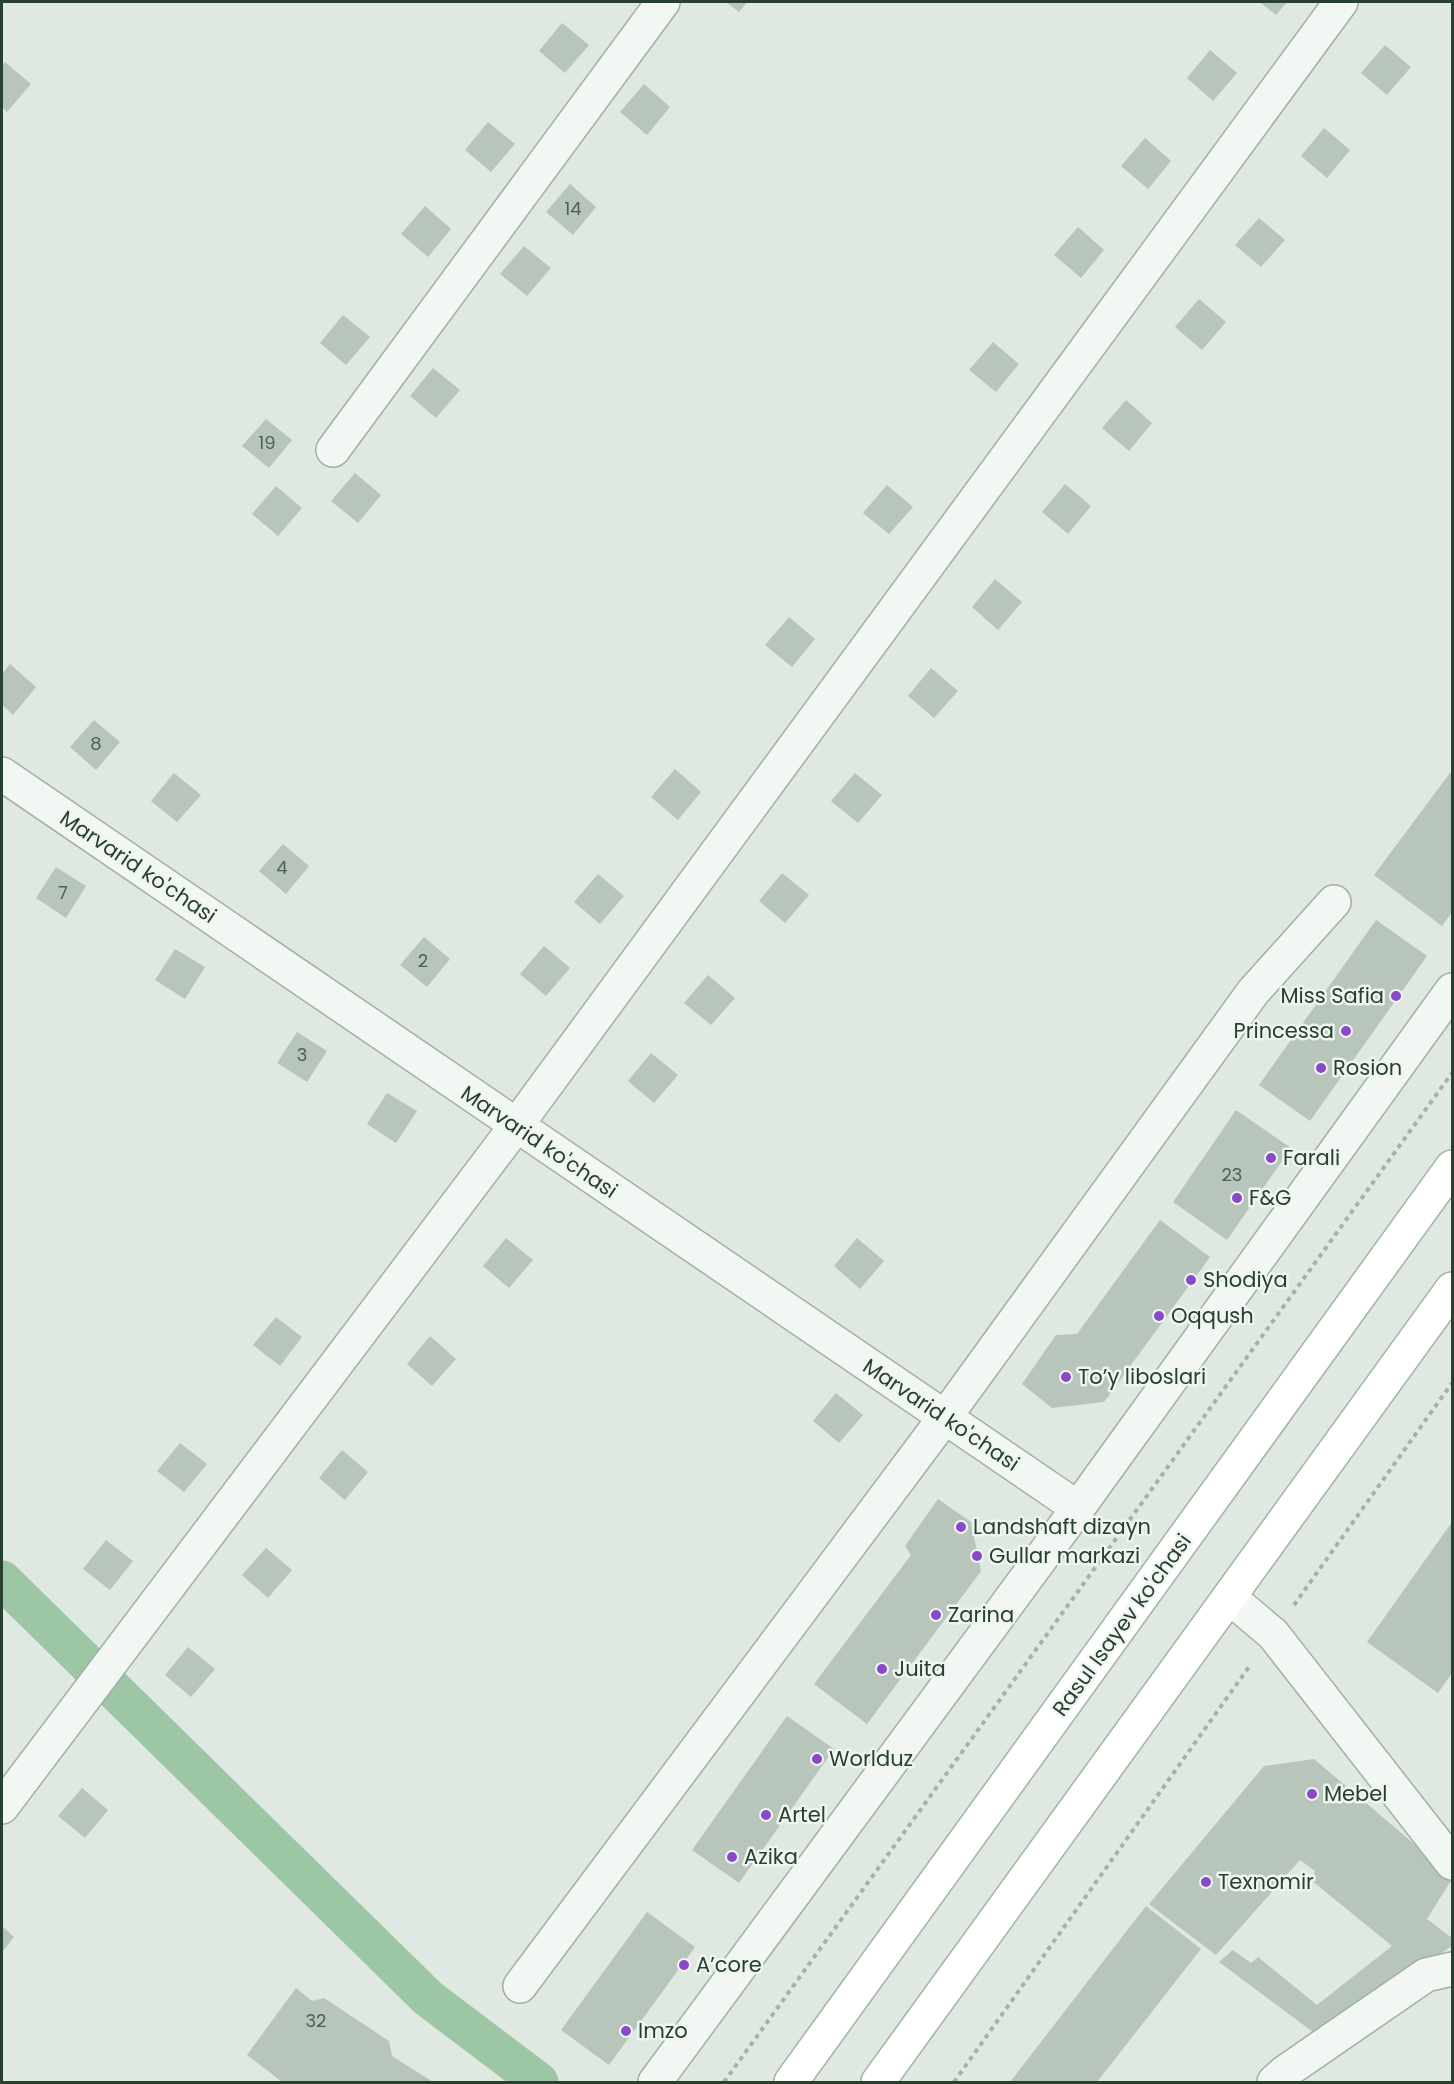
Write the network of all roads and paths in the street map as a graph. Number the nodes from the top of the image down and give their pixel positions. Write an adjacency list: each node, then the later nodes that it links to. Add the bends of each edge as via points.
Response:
1 (663, 2): 3 (street)
2 (1341, 2): 8 (street)
3 (333, 450)
4 (2, 774): 8 (street, Marvarid ko'chasi)
5 (1334, 902): 12 (street, via 1253,992)
6 (1452, 990): 13 (street)
7 (1452, 1073): 21 (path)
8 (516, 1126): 12 (street, Marvarid ko'chasi); 16 (street)
9 (1452, 1167): 22 (main road, Rasul Isayev ko'chasi)
10 (1452, 1289): 14 (main road)
11 (1452, 1383): 15 (path)
12 (945, 1417): 13 (street, Marvarid ko'chasi); 19 (street)
13 (1078, 1508): 20 (street)
14 (1229, 1597): 15 (street); 23 (main road)
15 (1273, 1634): 17 (street); 24 (path)
16 (2, 1807)
17 (1452, 1863)
18 (1452, 1969): 25 (street, via 1426,1975)
19 (520, 1986)
20 (654, 2082)
21 (724, 2082)
22 (791, 2082)
23 (878, 2082)
24 (954, 2082)
25 (1274, 2082)

